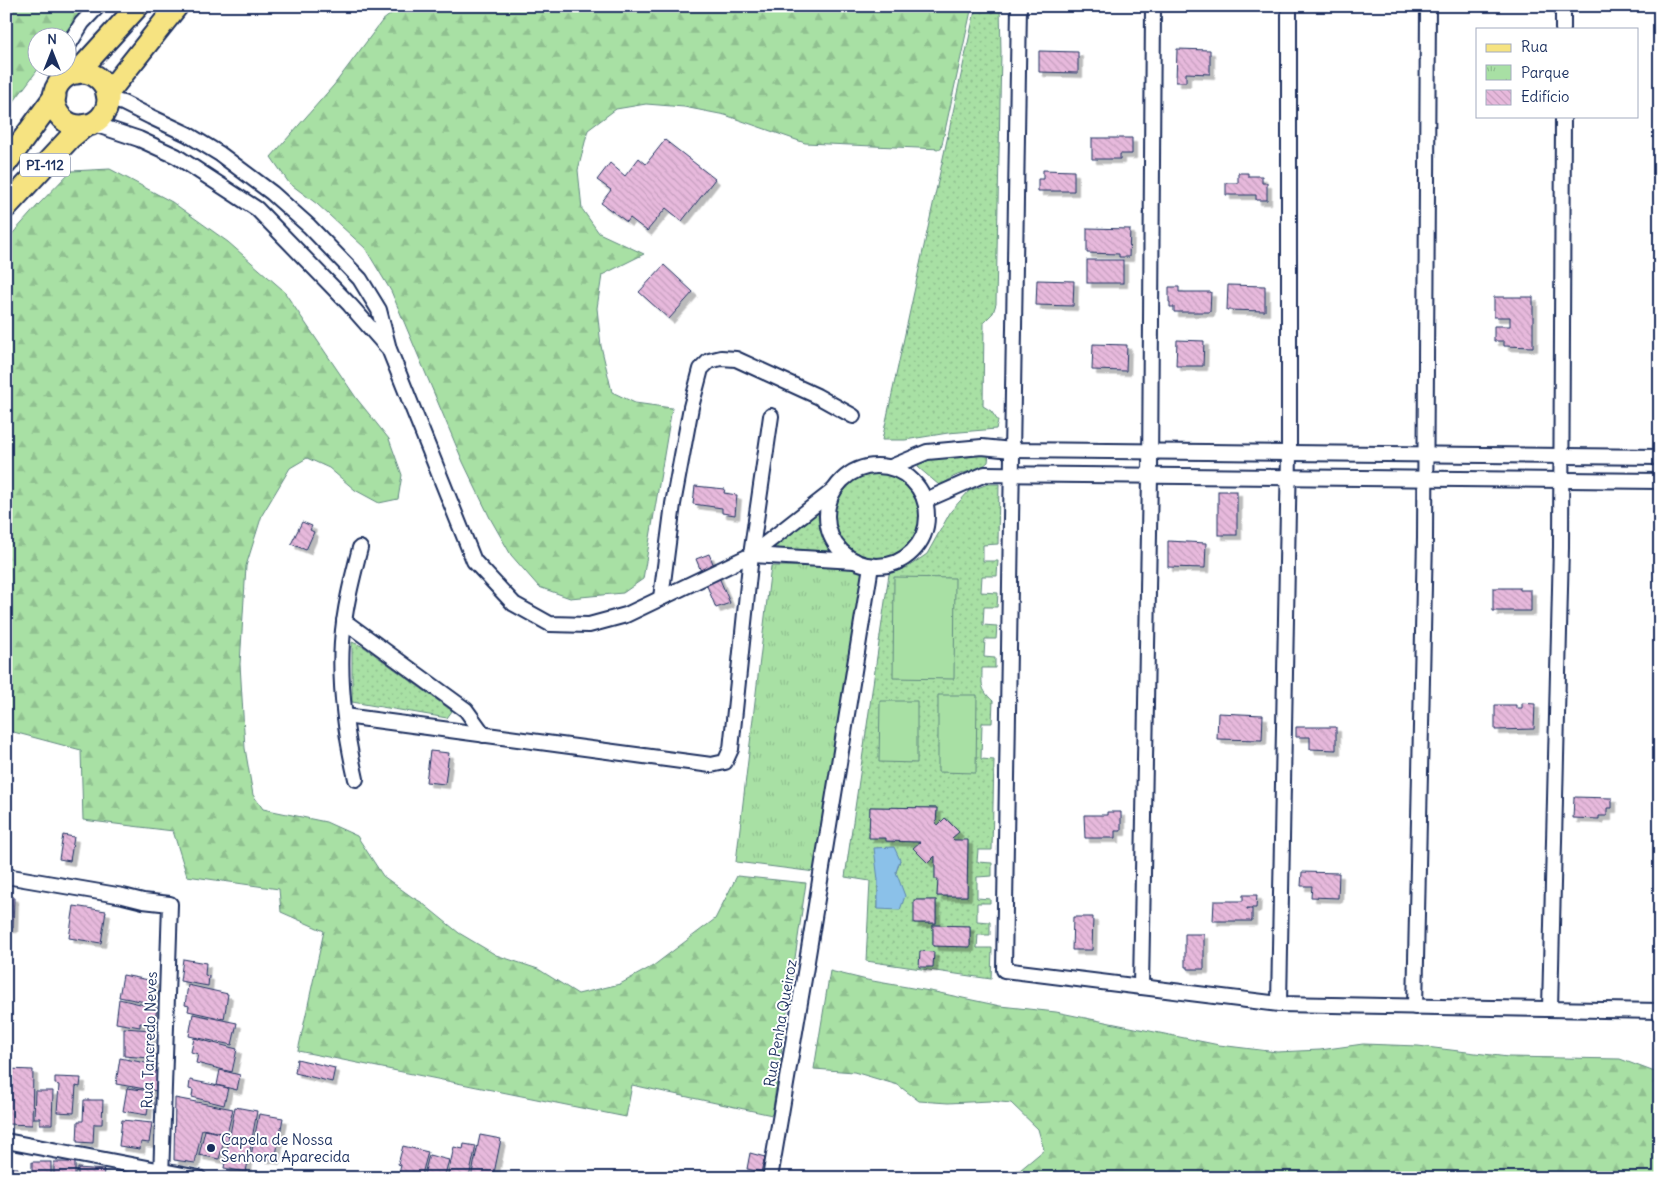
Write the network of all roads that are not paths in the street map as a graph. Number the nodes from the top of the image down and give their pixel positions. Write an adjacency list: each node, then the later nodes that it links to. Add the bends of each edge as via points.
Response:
1 (98, 6): 10 (street)
2 (138, 6): 11 (main road, PI-112)
3 (177, 6): 15 (main road, PI-112)
4 (1019, 6): 23 (street)
5 (1153, 6): 24 (street)
6 (1289, 6): 25 (street)
7 (1428, 6): 26 (street)
8 (1563, 6): 9 (street)
9 (1563, 28)
10 (78, 30)
11 (78, 70)
12 (78, 74): 15 (main road, via 88,73 97,78)
13 (68, 78): 14 (main road, PI-112, via 61,82)
14 (55, 96): 17 (main road, via 55,106 64,119 74,124); 18 (main road, PI-112)
15 (108, 97): 17 (main road, PI-112, via 102,115); 20 (street, via 187,134 220,154 309,226 360,279 379,310)
16 (1562, 118): 27 (street)
17 (88, 124): 19 (main road, PI-112, via 70,138); 20 (street, via 139,139 176,156 257,209)
18 (6, 163)
19 (6, 207)
20 (389, 349): 42 (street, via 474,561 514,604 550,624 589,625 626,614)
21 (771, 416): 39 (street)
22 (852, 416): 42 (street, via 817,396 736,359 709,361 701,370 691,407)
23 (1012, 450): 24 (street); 29 (street, via 982,448 927,452); 30 (street)
24 (1151, 452): 25 (street); 31 (street)
25 (1290, 453): 26 (street); 32 (street)
26 (1425, 454): 27 (street); 33 (street)
27 (1560, 456): 28 (street); 34 (street)
28 (1660, 457)
29 (891, 467): 36 (street, via 874,465 858,469 844,477); 37 (street, via 918,485)
30 (1012, 474): 31 (street); 37 (street, via 985,474); 48 (street, via 1004,970)
31 (1150, 476): 32 (street); 48 (street)
32 (1289, 477): 33 (street); 49 (street)
33 (1425, 479): 34 (street); 50 (street)
34 (1560, 480): 35 (street); 51 (street)
35 (1660, 481)
36 (834, 490): 39 (street); 40 (street, via 827,505 829,530 841,552)
37 (926, 500): 41 (street, via 927,529 912,553 886,566)
38 (360, 548): 43 (street)
39 (751, 555): 40 (street); 42 (street); 45 (street, via 731,749 725,762 711,765)
40 (855, 561): 41 (street)
41 (871, 566): 56 (street, Rua Penha Queiroz)
42 (660, 598)
43 (344, 620): 44 (street, via 341,676); 45 (street, via 466,710)
44 (345, 716): 45 (street); 46 (street)
45 (484, 734)
46 (356, 779)
47 (6, 876): 54 (street, Rua Tancredo Neves, via 170,904)
48 (1141, 987): 49 (street)
49 (1280, 1004): 50 (street)
50 (1415, 1007): 51 (street)
51 (1550, 1009): 52 (street)
52 (1660, 1012)
53 (6, 1141): 54 (street)
54 (161, 1174): 55 (street)
55 (199, 1178)
56 (770, 1178)

